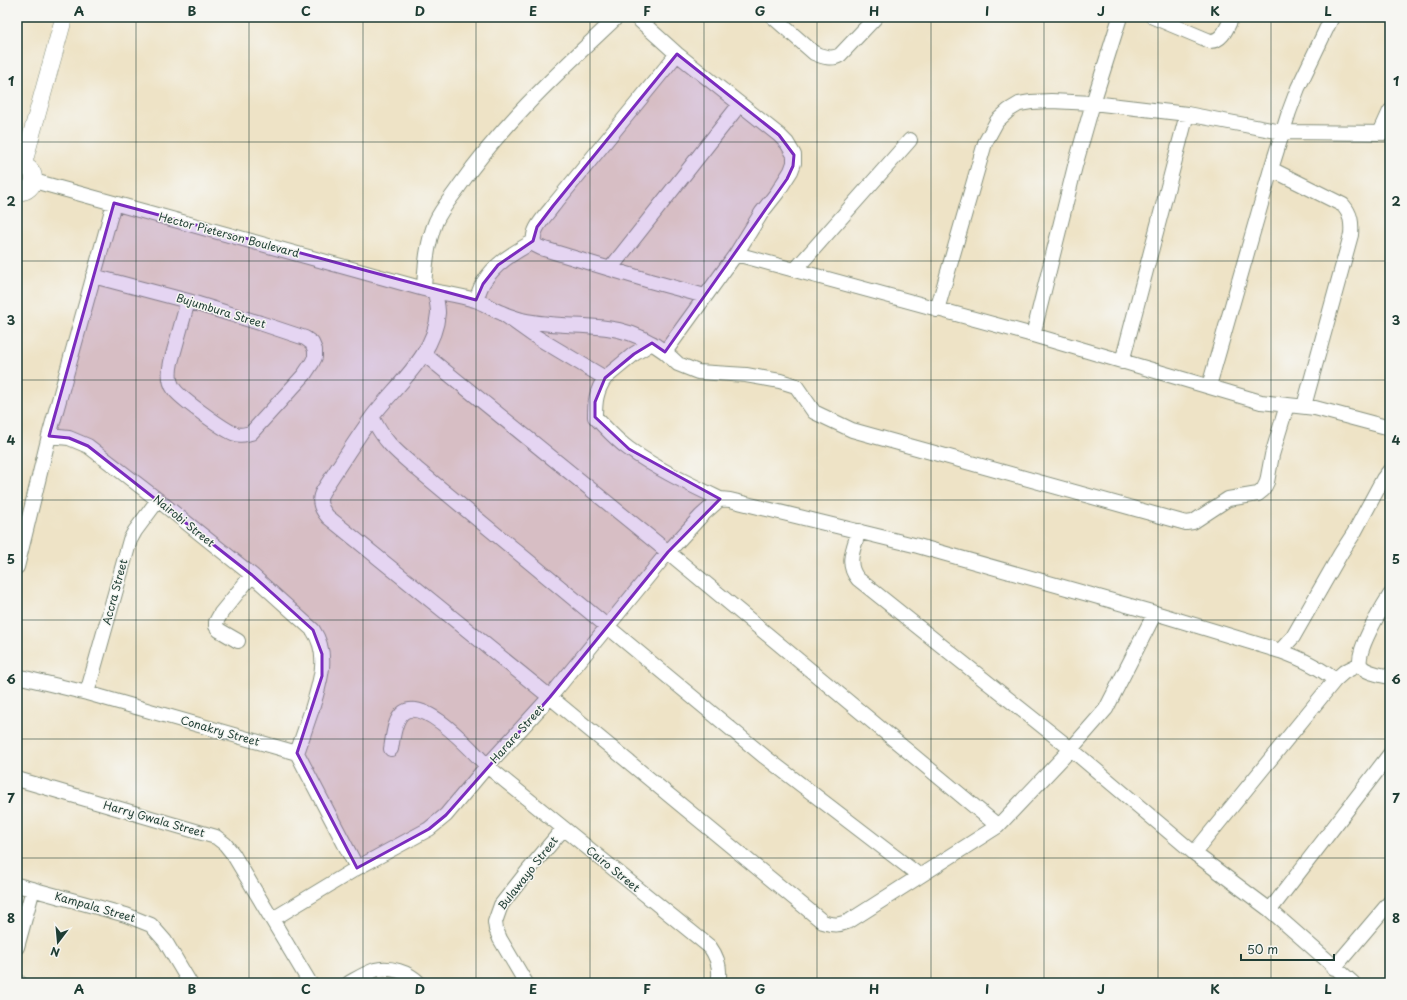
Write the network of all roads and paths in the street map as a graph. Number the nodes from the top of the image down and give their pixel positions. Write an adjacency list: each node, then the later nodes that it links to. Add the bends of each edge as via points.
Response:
1 (64, 17): 18 (street)
2 (617, 17): 28 (street, via 521,110 471,169 436,221 427,250)
3 (636, 17): 10 (street)
4 (773, 17): 5 (street, via 814,53 833,58 840,55)
5 (876, 17)
6 (1120, 17): 12 (street)
7 (1153, 17): 8 (street, via 1210,41 1223,35)
8 (1232, 17)
9 (1332, 17): 15 (street, via 1298,88)
10 (678, 54): 11 (street); 23 (street, via 537,227)
11 (740, 104): 24 (street, via 787,143 794,155 794,163 787,179 762,212); 25 (street)
12 (1093, 104): 14 (street); 32 (street, via 1019,104 997,121 985,143); 34 (street)
13 (1390, 111): 16 (street)
14 (1187, 114): 15 (street); 38 (street)
15 (1282, 132): 16 (street); 19 (street)
16 (1385, 133)
17 (910, 140): 26 (street)
18 (20, 165): 20 (street, via 31,171)
19 (1271, 169): 40 (street); 42 (street, via 1344,205 1352,221 1351,235)
20 (34, 181): 21 (street, via 28,190); 22 (street, Hector Pieterson Boulevard)
21 (17, 192)
22 (114, 203): 27 (street); 28 (street, Hector Pieterson Boulevard)
23 (534, 241): 25 (street, via 535,245 541,248); 30 (street, via 498,264 483,284)
24 (736, 254): 26 (street); 29 (street)
25 (610, 269): 29 (street)
26 (795, 270): 32 (street)
27 (93, 276): 31 (street, Bujumbura Street); 45 (street)
28 (429, 290): 30 (street, Hector Pieterson Boulevard); 37 (street, via 438,312 433,335)
29 (705, 296): 36 (street)
30 (476, 300): 33 (street, Hector Pieterson Boulevard)
31 (188, 301): 31 (street, Bujumbura Street, via 169,372 173,388 234,434 251,433 304,375 315,357 312,343 305,338)
32 (937, 310): 34 (street)
33 (502, 314): 35 (street, via 522,320 618,329); 39 (street)
34 (1033, 336): 38 (street)
35 (652, 343): 36 (street); 39 (street)
36 (665, 352): 41 (street, via 678,364 698,372 746,375 796,386 814,412 852,430 1186,524 1228,499 1258,494 1263,490)
37 (424, 354): 43 (street); 50 (street)
38 (1122, 362): 40 (street)
39 (604, 378): 47 (street, via 598,387 595,417 607,430 629,448 668,472)
40 (1209, 386): 41 (street, via 1265,403)
41 (1286, 405): 42 (street)
42 (1304, 406): 44 (street)
43 (372, 417): 55 (street, via 379,431 399,454); 63 (street, via 321,494 322,510)
44 (1390, 428)
45 (49, 436): 48 (street, Nairobi Street, via 69,438 88,446); 51 (street)
46 (1390, 470): 57 (street, via 1293,637)
47 (720, 499): 49 (street); 50 (street, Harare Street, via 700,516)
48 (158, 500): 52 (street, Nairobi Street); 62 (street, Accra Street, via 130,540)
49 (859, 531): 54 (street); 65 (street, via 851,557 853,573 858,579)
50 (668, 552): 55 (street, Harare Street); 70 (street)
51 (17, 567)
52 (252, 575): 56 (street, via 216,622 219,630); 66 (street, Nairobi Street, via 312,630 320,644 322,676)
53 (1390, 595): 58 (street, via 1362,649)
54 (1155, 613): 57 (street); 65 (street, via 1106,708)
55 (607, 627): 63 (street, Harare Street); 74 (street, via 765,756)
56 (238, 641)
57 (1280, 651): 61 (street, via 1311,663)
58 (1360, 664): 60 (street, via 1365,669); 61 (street)
59 (17, 676): 62 (street, Conakry Street)
60 (1390, 677)
61 (1335, 680): 72 (street)
62 (87, 692): 66 (street, Conakry Street)
63 (550, 697): 68 (street, Harare Street); 74 (street, via 823,922 843,924)
64 (391, 749): 68 (street, Cairo Street, via 398,719 413,709 434,718)
65 (1071, 749): 70 (street); 72 (street)
66 (297, 753): 73 (street)
67 (1390, 754): 78 (street)
68 (487, 766): 71 (street, Cairo Street); 73 (street, Harare Street, via 446,815 429,829)
69 (17, 779): 79 (street, Harry Gwala Street, via 216,837 234,854)
70 (998, 826): 74 (street)
71 (563, 829): 88 (street, Bulawayo Street, via 501,905 495,922 500,939); 89 (street, Cairo Street, via 710,947 716,955)
72 (1194, 853): 78 (street)
73 (357, 868): 79 (street, Harare Street)
74 (920, 876)
75 (17, 885): 76 (street, Kampala Street)
76 (33, 889): 80 (street); 84 (street, Kampala Street, via 126,915 151,926 165,941)
77 (1390, 902): 81 (street)
78 (1270, 910): 81 (street)
79 (273, 918): 85 (street, Harry Gwala Street)
80 (17, 947)
81 (1334, 968): 90 (street)
82 (17, 982): 83 (street)
83 (20, 983)
84 (190, 983)
85 (310, 983)
86 (349, 983): 87 (street, via 376,970 388,969 409,975)
87 (419, 983)
88 (526, 983)
89 (718, 983)
90 (1352, 983)

